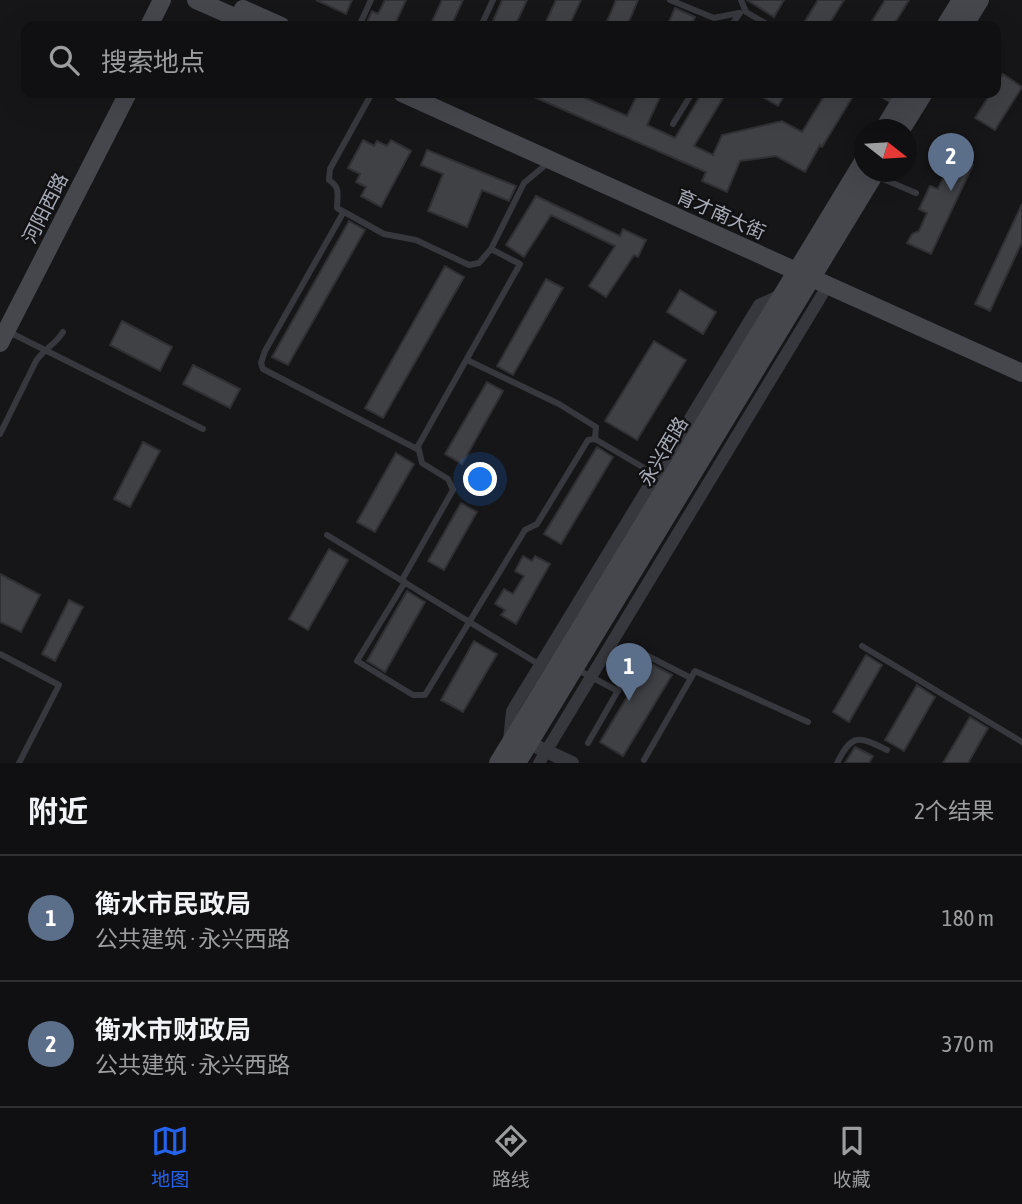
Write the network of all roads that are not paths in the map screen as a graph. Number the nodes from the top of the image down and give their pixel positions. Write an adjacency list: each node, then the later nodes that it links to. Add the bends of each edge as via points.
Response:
1 (162, 0): 12 (main road)
2 (175, 0): 13 (main road)
3 (196, 0): 14 (main road)
4 (223, 0): 15 (main road)
5 (371, 0): 16 (lane)
6 (494, 0): 17 (lane)
7 (670, 0): 11 (lane, via 714,18)
8 (741, 0): 11 (lane)
9 (961, 0): 20 (main road)
10 (980, 0): 21 (main road)
11 (743, 12): 18 (lane); 19 (lane)
12 (152, 21)
13 (164, 21)
14 (243, 21)
15 (270, 21)
16 (361, 21)
17 (484, 21)
18 (735, 21)
19 (760, 21)
20 (948, 21)
21 (967, 21)
22 (113, 98): 41 (main road, 河阳西路)
23 (125, 98): 41 (main road, 河阳西路)
24 (369, 98): 37 (lane, via 328,175 339,191 337,208)
25 (413, 98): 33 (main road, 育才南大街)
26 (439, 98): 39 (main road, 育才南大街)
27 (689, 98): 32 (lane)
28 (921, 98): 31 (main road)
29 (902, 99): 30 (main road)
30 (890, 119)
31 (908, 119)
32 (673, 124)
33 (551, 160): 38 (lane, via 524,183); 39 (main road, 育才南大街)
34 (864, 182): 39 (main road, 永兴西路)
35 (896, 182): 36 (lane)
36 (916, 193)
37 (344, 213): 38 (lane, via 384,234 416,240 469,265 479,263); 50 (lane, via 261,363 263,369)
38 (491, 249): 44 (lane, via 520,264)
39 (811, 273): 40 (main road, 永兴西路); 45 (main road, 育才南大街); 46 (main road, 育才南大街); 58 (main road, 永兴西路); 59 (street)
40 (783, 294): 51 (street, via 759,305); 68 (main road, 永兴西路)
41 (2, 330): 43 (lane)
42 (63, 331): 43 (lane, via 57,343)
43 (46, 350): 47 (lane); 48 (lane)
44 (467, 360): 49 (lane, via 596,426); 50 (lane)
45 (1022, 361)
46 (1022, 373)
47 (203, 429)
48 (0, 434)
49 (595, 439): 51 (lane); 54 (lane, via 588,440 537,524 525,530)
50 (417, 449): 53 (lane, via 422,463 448,479 453,490)
51 (656, 475): 57 (street)
52 (327, 535): 53 (lane)
53 (403, 581): 54 (lane); 54 (lane, via 357,661 368,668 413,695 425,695)
54 (470, 622): 57 (lane)
55 (862, 646): 63 (lane)
56 (0, 654): 70 (lane, via 59,685)
57 (540, 665): 68 (street, via 512,711)
58 (575, 668): 59 (lane); 64 (main road, 永兴西路)
59 (591, 677): 61 (lane); 67 (street)
60 (691, 678): 61 (lane, via 640,652); 62 (lane, via 695,671 700,672); 69 (lane)
61 (618, 691): 65 (lane)
62 (808, 722)
63 (1022, 742)
64 (529, 743): 67 (street); 68 (main road, 永兴西路)
65 (588, 743)
66 (887, 750): 72 (lane, via 866,739 852,740)
67 (542, 757): 71 (street)
68 (508, 758)
69 (643, 760)
70 (19, 763)
71 (572, 763)
72 (838, 763)

